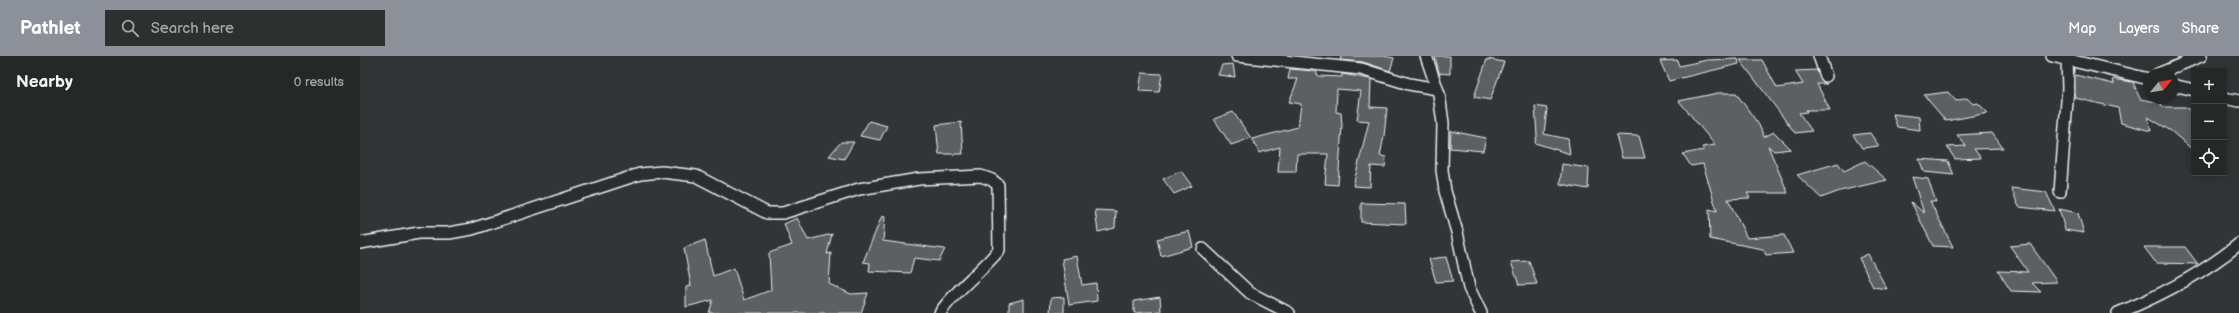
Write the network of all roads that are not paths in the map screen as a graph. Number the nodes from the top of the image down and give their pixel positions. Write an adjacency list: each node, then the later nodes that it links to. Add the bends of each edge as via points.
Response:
1 (1237, 56): 12 (street, via 1361,69)
2 (1426, 56): 12 (street)
3 (1819, 56): 8 (street)
4 (2052, 56): 6 (street)
5 (2201, 56): 7 (street)
6 (2067, 60): 9 (street); 15 (street, via 2068,88)
7 (2172, 68)
8 (1826, 76)
9 (2143, 78)
10 (2179, 86): 11 (street)
11 (2191, 89)
12 (1437, 90): 21 (street, via 1442,123 1442,170 1445,191 1469,288)
13 (2227, 99): 14 (street)
14 (2239, 101)
15 (2060, 192)
16 (360, 243): 19 (street, via 420,233 449,233 472,229 640,174 662,172 696,176 767,213 783,213 859,189 919,179 981,176 998,185 999,250 985,267 950,298)
17 (2239, 244): 22 (street, via 2226,255 2154,299)
18 (1203, 248): 20 (street, via 1250,292)
19 (940, 313)
20 (1289, 313)
21 (1481, 313)
22 (2118, 313)

